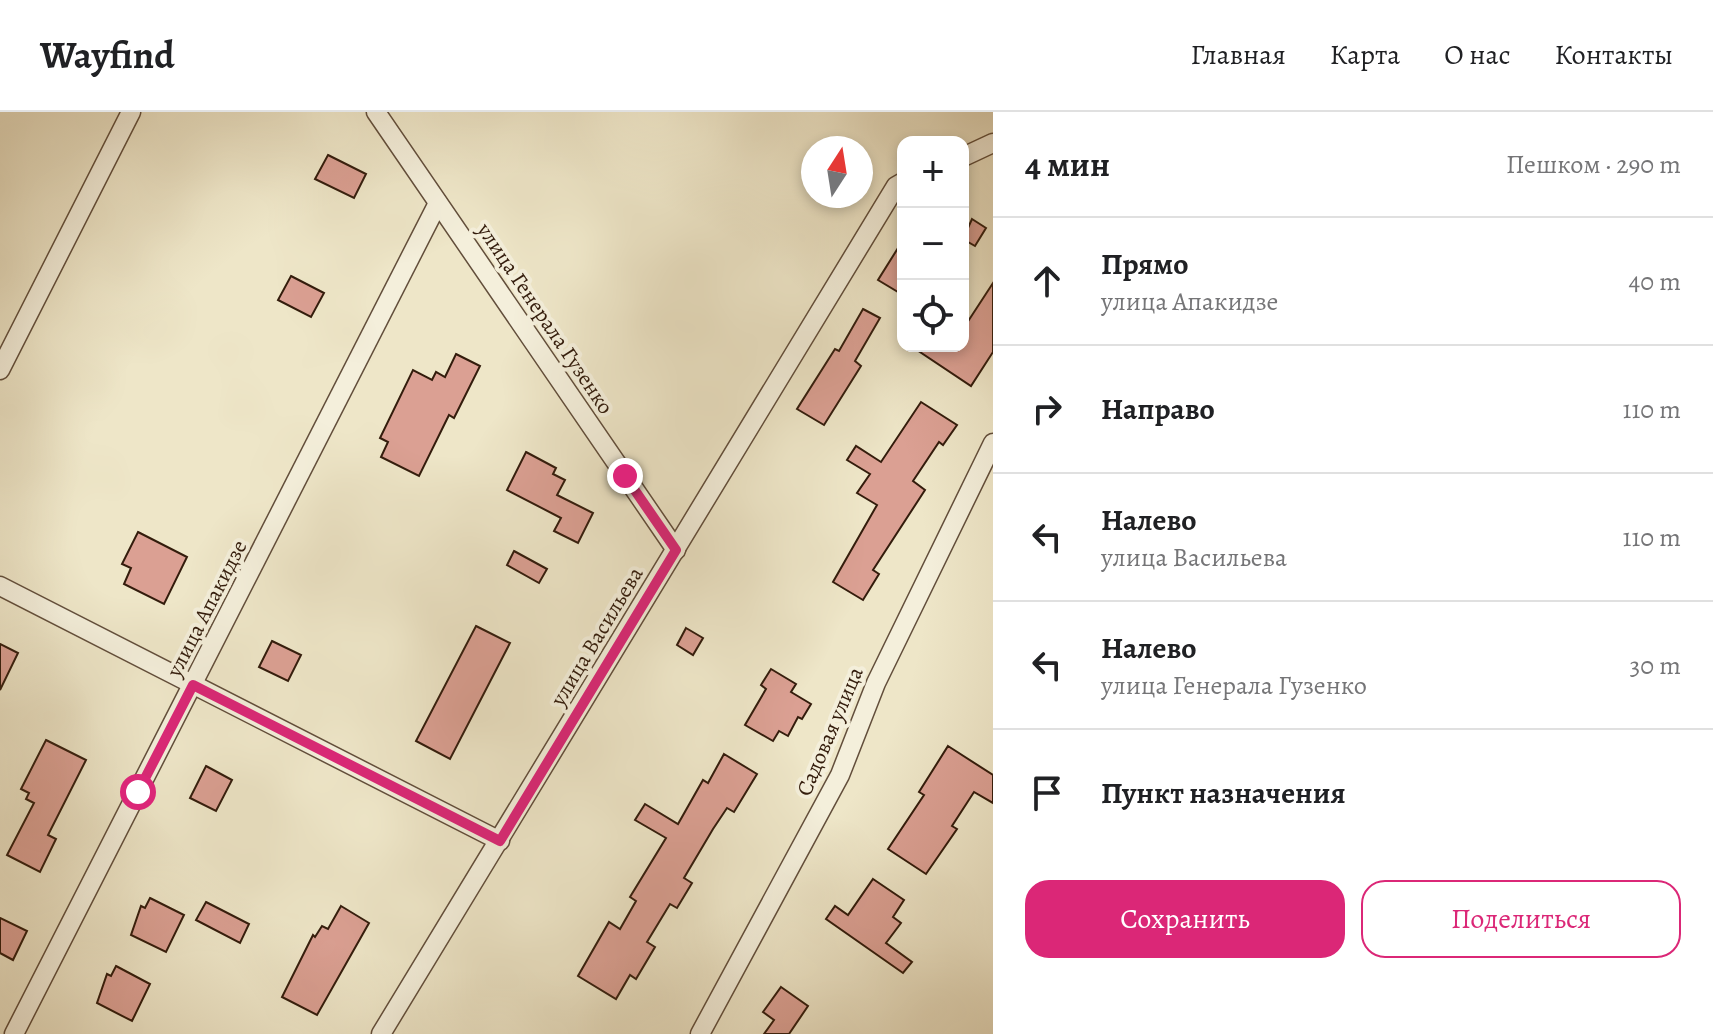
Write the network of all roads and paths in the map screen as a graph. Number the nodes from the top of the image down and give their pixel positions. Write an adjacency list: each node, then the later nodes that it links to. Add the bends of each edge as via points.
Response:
1 (131, 112): 7 (street)
2 (376, 112): 6 (street, улица Генерала Гузенко)
3 (993, 143): 4 (street)
4 (969, 154)
5 (897, 185): 9 (street, улица Васильева)
6 (438, 203): 9 (street, улица Генерала Гузенко); 11 (street, улица Апакидзе)
7 (0, 370)
8 (993, 443): 15 (street, Садовая улица, via 876,683 840,775)
9 (676, 550): 12 (street, улица Васильева)
10 (0, 586): 11 (street)
11 (193, 685): 12 (street); 13 (street, улица Апакидзе)
12 (500, 841): 14 (street, улица Васильева)
13 (14, 1034)
14 (381, 1034)
15 (700, 1034)

